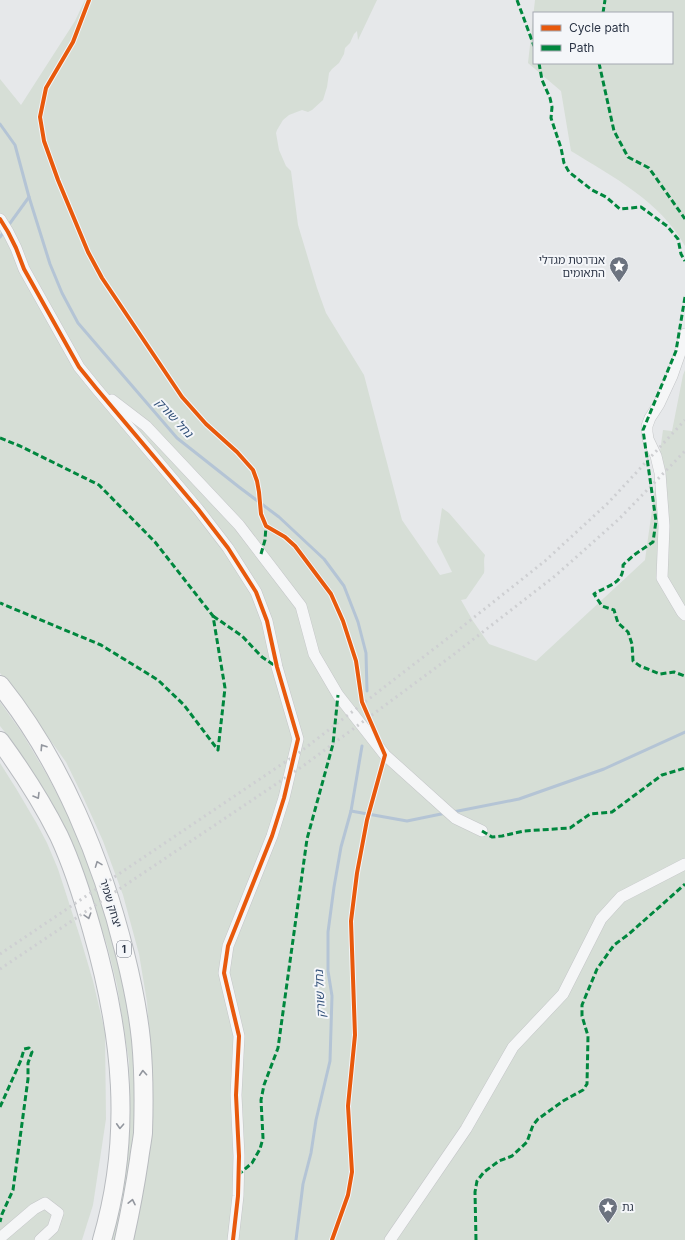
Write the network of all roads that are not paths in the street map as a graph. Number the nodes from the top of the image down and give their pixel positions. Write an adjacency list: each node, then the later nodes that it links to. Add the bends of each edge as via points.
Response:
1 (0, 219): 3 (street, via 24,269 79,367)
2 (685, 334): 4 (street, via 672,376 650,418 647,432 660,473 664,526 662,578)
3 (96, 388): 7 (street, via 146,426 239,525 301,606 314,654 338,695 385,755 455,818); 13 (street, via 202,514 228,548 256,592 267,621 277,667 298,739 272,836 228,946 224,972 239,1036 236,1095 238,1196)
4 (685, 615)
5 (0, 685): 12 (highway, יצחק שמיר / 1, one-way to 5, via 143,1135 144,1085 141,1039 133,988 110,900 75,807 47,754)
6 (0, 741): 11 (highway, one-way to 11, via 38,798 59,836 74,871 98,949 112,1015 120,1072 120,1145)
7 (482, 831)
8 (685, 864): 14 (street, via 621,897 601,919 563,994 513,1047 466,1129)
9 (0, 1238): 10 (street, via 34,1209 45,1203 58,1213 53,1228)
10 (40, 1240)
11 (102, 1240)
12 (124, 1240)
13 (233, 1240)
14 (390, 1240)

